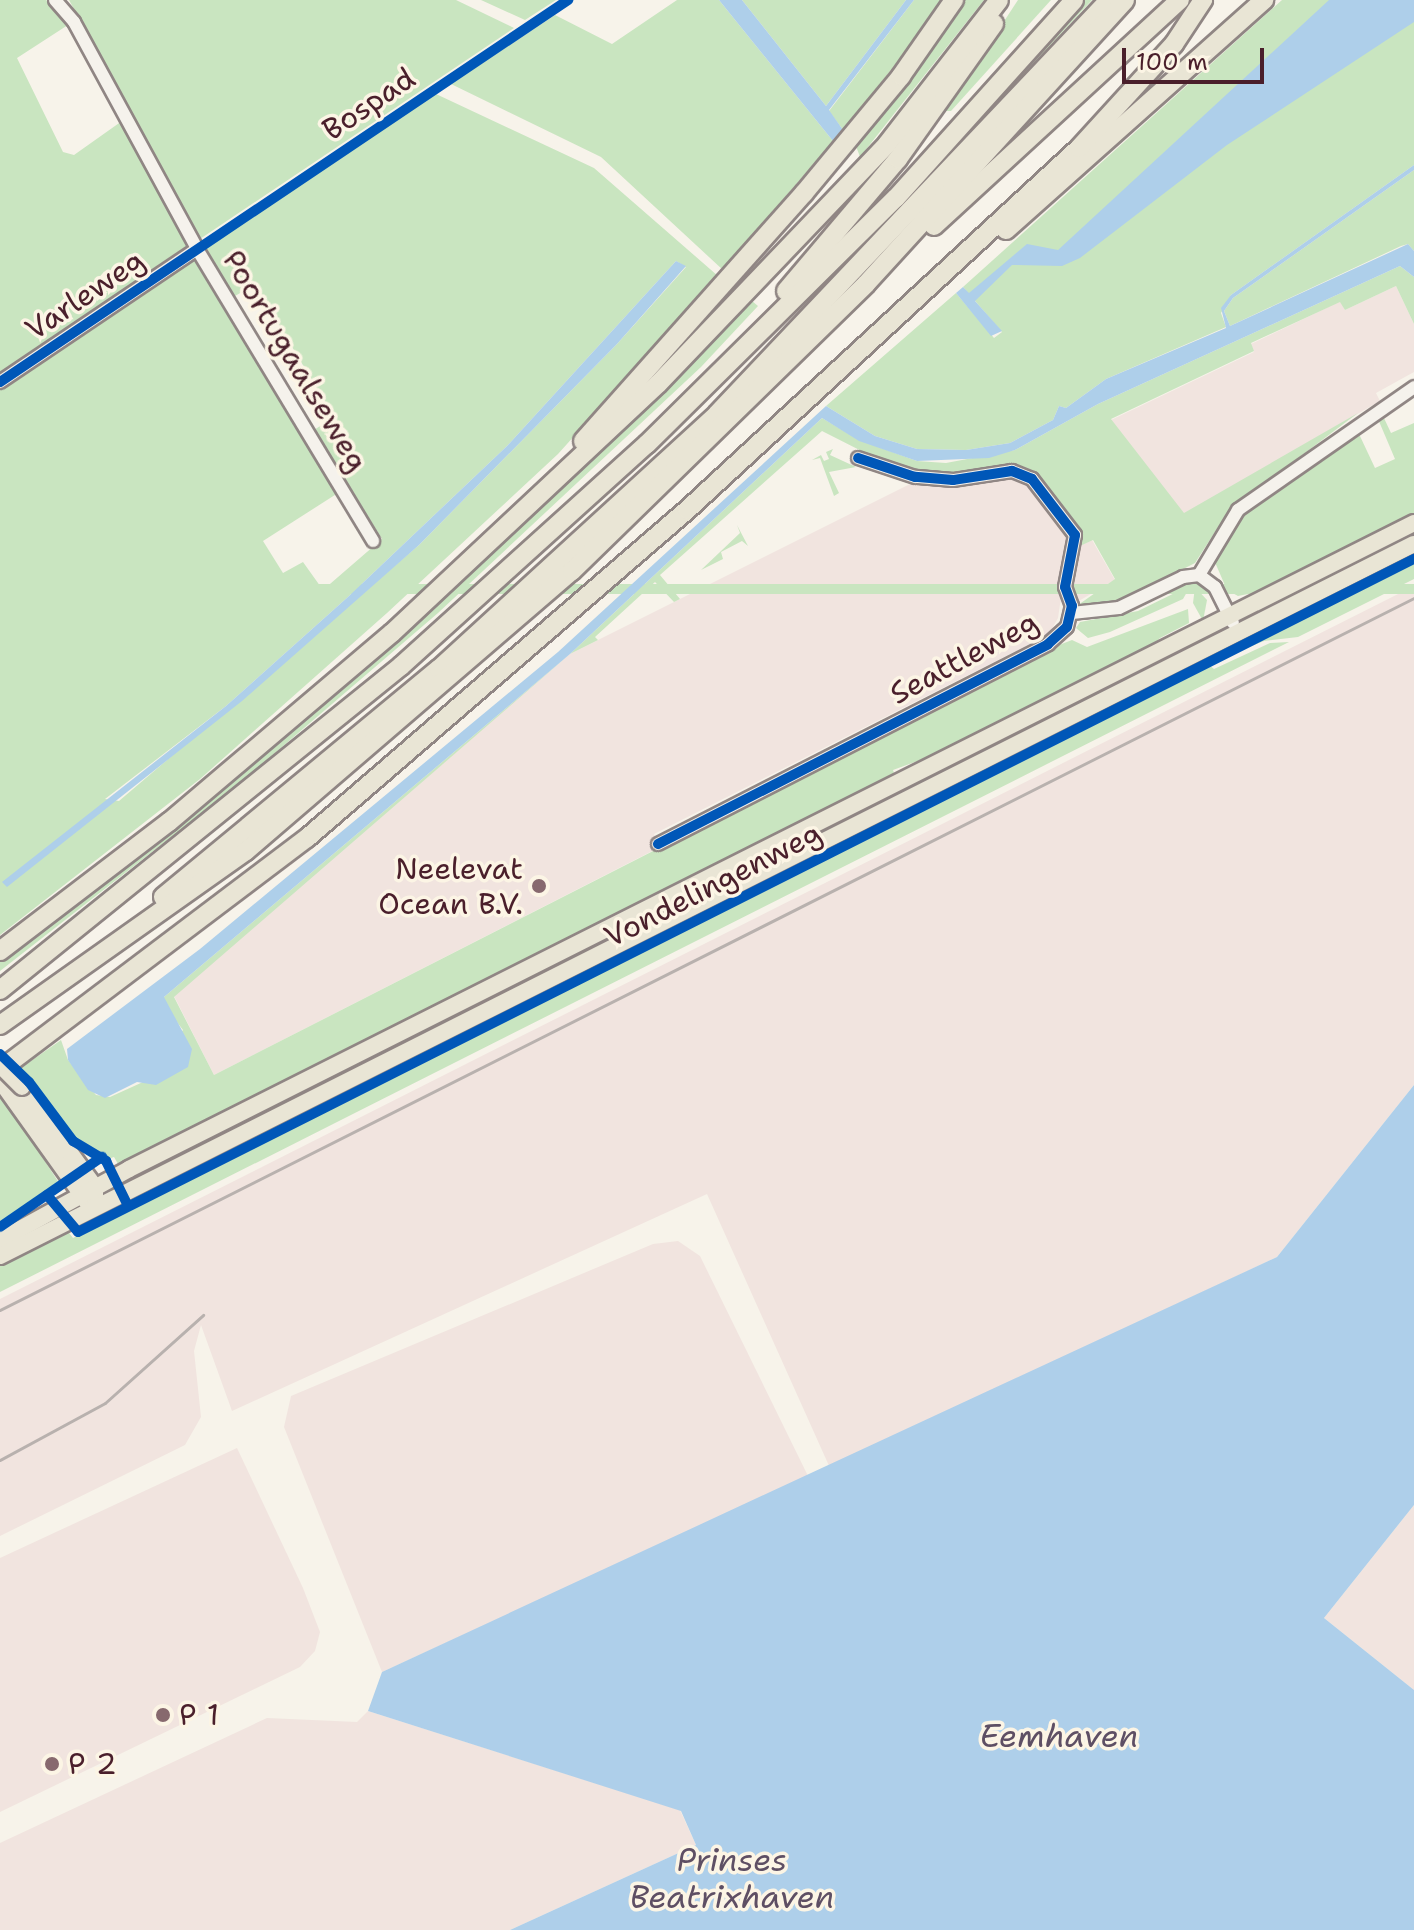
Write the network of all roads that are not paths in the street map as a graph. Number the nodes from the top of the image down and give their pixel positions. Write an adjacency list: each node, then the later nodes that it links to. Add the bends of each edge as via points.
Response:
1 (55, 0): 11 (street, Poortugaalseweg, via 74,22)
2 (954, 0): 21 (highway, via 901,76 804,193)
3 (999, 0): 21 (highway, via 887,144 794,247)
4 (1007, 0): 16 (highway, via 898,159)
5 (1074, 0): 16 (highway, via 887,208)
6 (1109, 0): 29 (highway, via 717,414 576,547 414,690)
7 (1125, 0): 13 (highway)
8 (1180, 0): 13 (highway)
9 (1203, 0): 12 (highway, via 1174,44 1079,148)
10 (1264, 0): 12 (highway, via 1039,203)
11 (197, 249): 14 (street, Varleweg); 19 (street, Poortugaalseweg)
12 (951, 270): 31 (highway, via 410,753 307,838)
13 (866, 284): 29 (highway, via 572,571 369,751 246,851)
14 (0, 382)
15 (1414, 387): 22 (street, via 1238,510)
16 (647, 444): 28 (highway, via 401,666)
17 (858, 458): 23 (street, Seattleweg, via 915,477 953,480 1012,471 1032,479 1075,535 1065,587)
18 (1414, 523): 24 (main road, Vondelingenweg)
19 (373, 541)
20 (1414, 544): 25 (main road, Vondelingenweg)
21 (476, 558): 27 (highway, via 169,822)
22 (1199, 575): 23 (street, Seattleweg, via 1183,577 1119,608); 24 (street, via 1215,587)
23 (1072, 613): 26 (street, Seattleweg, via 1067,627 1048,644)
24 (1230, 616): 25 (street); 35 (main road, Vondelingenweg)
25 (1238, 632): 37 (main road, Vondelingenweg)
26 (658, 844)
27 (0, 951)
28 (0, 990)
29 (25, 1007): 30 (highway)
30 (0, 1025)
31 (0, 1067): 33 (main road, bridge)
32 (0, 1080): 33 (main road)
33 (17, 1091): 34 (main road); 35 (main road)
34 (64, 1175): 36 (main road); 38 (main road)
35 (95, 1187): 36 (main road, Vondelingenweg); 37 (main road)
36 (78, 1197): 37 (main road); 38 (main road, Vondelingenweg)
37 (95, 1207): 40 (main road, Vondelingenweg)
38 (59, 1208): 39 (main road, Vondelingenweg)
39 (0, 1240)
40 (0, 1256)

